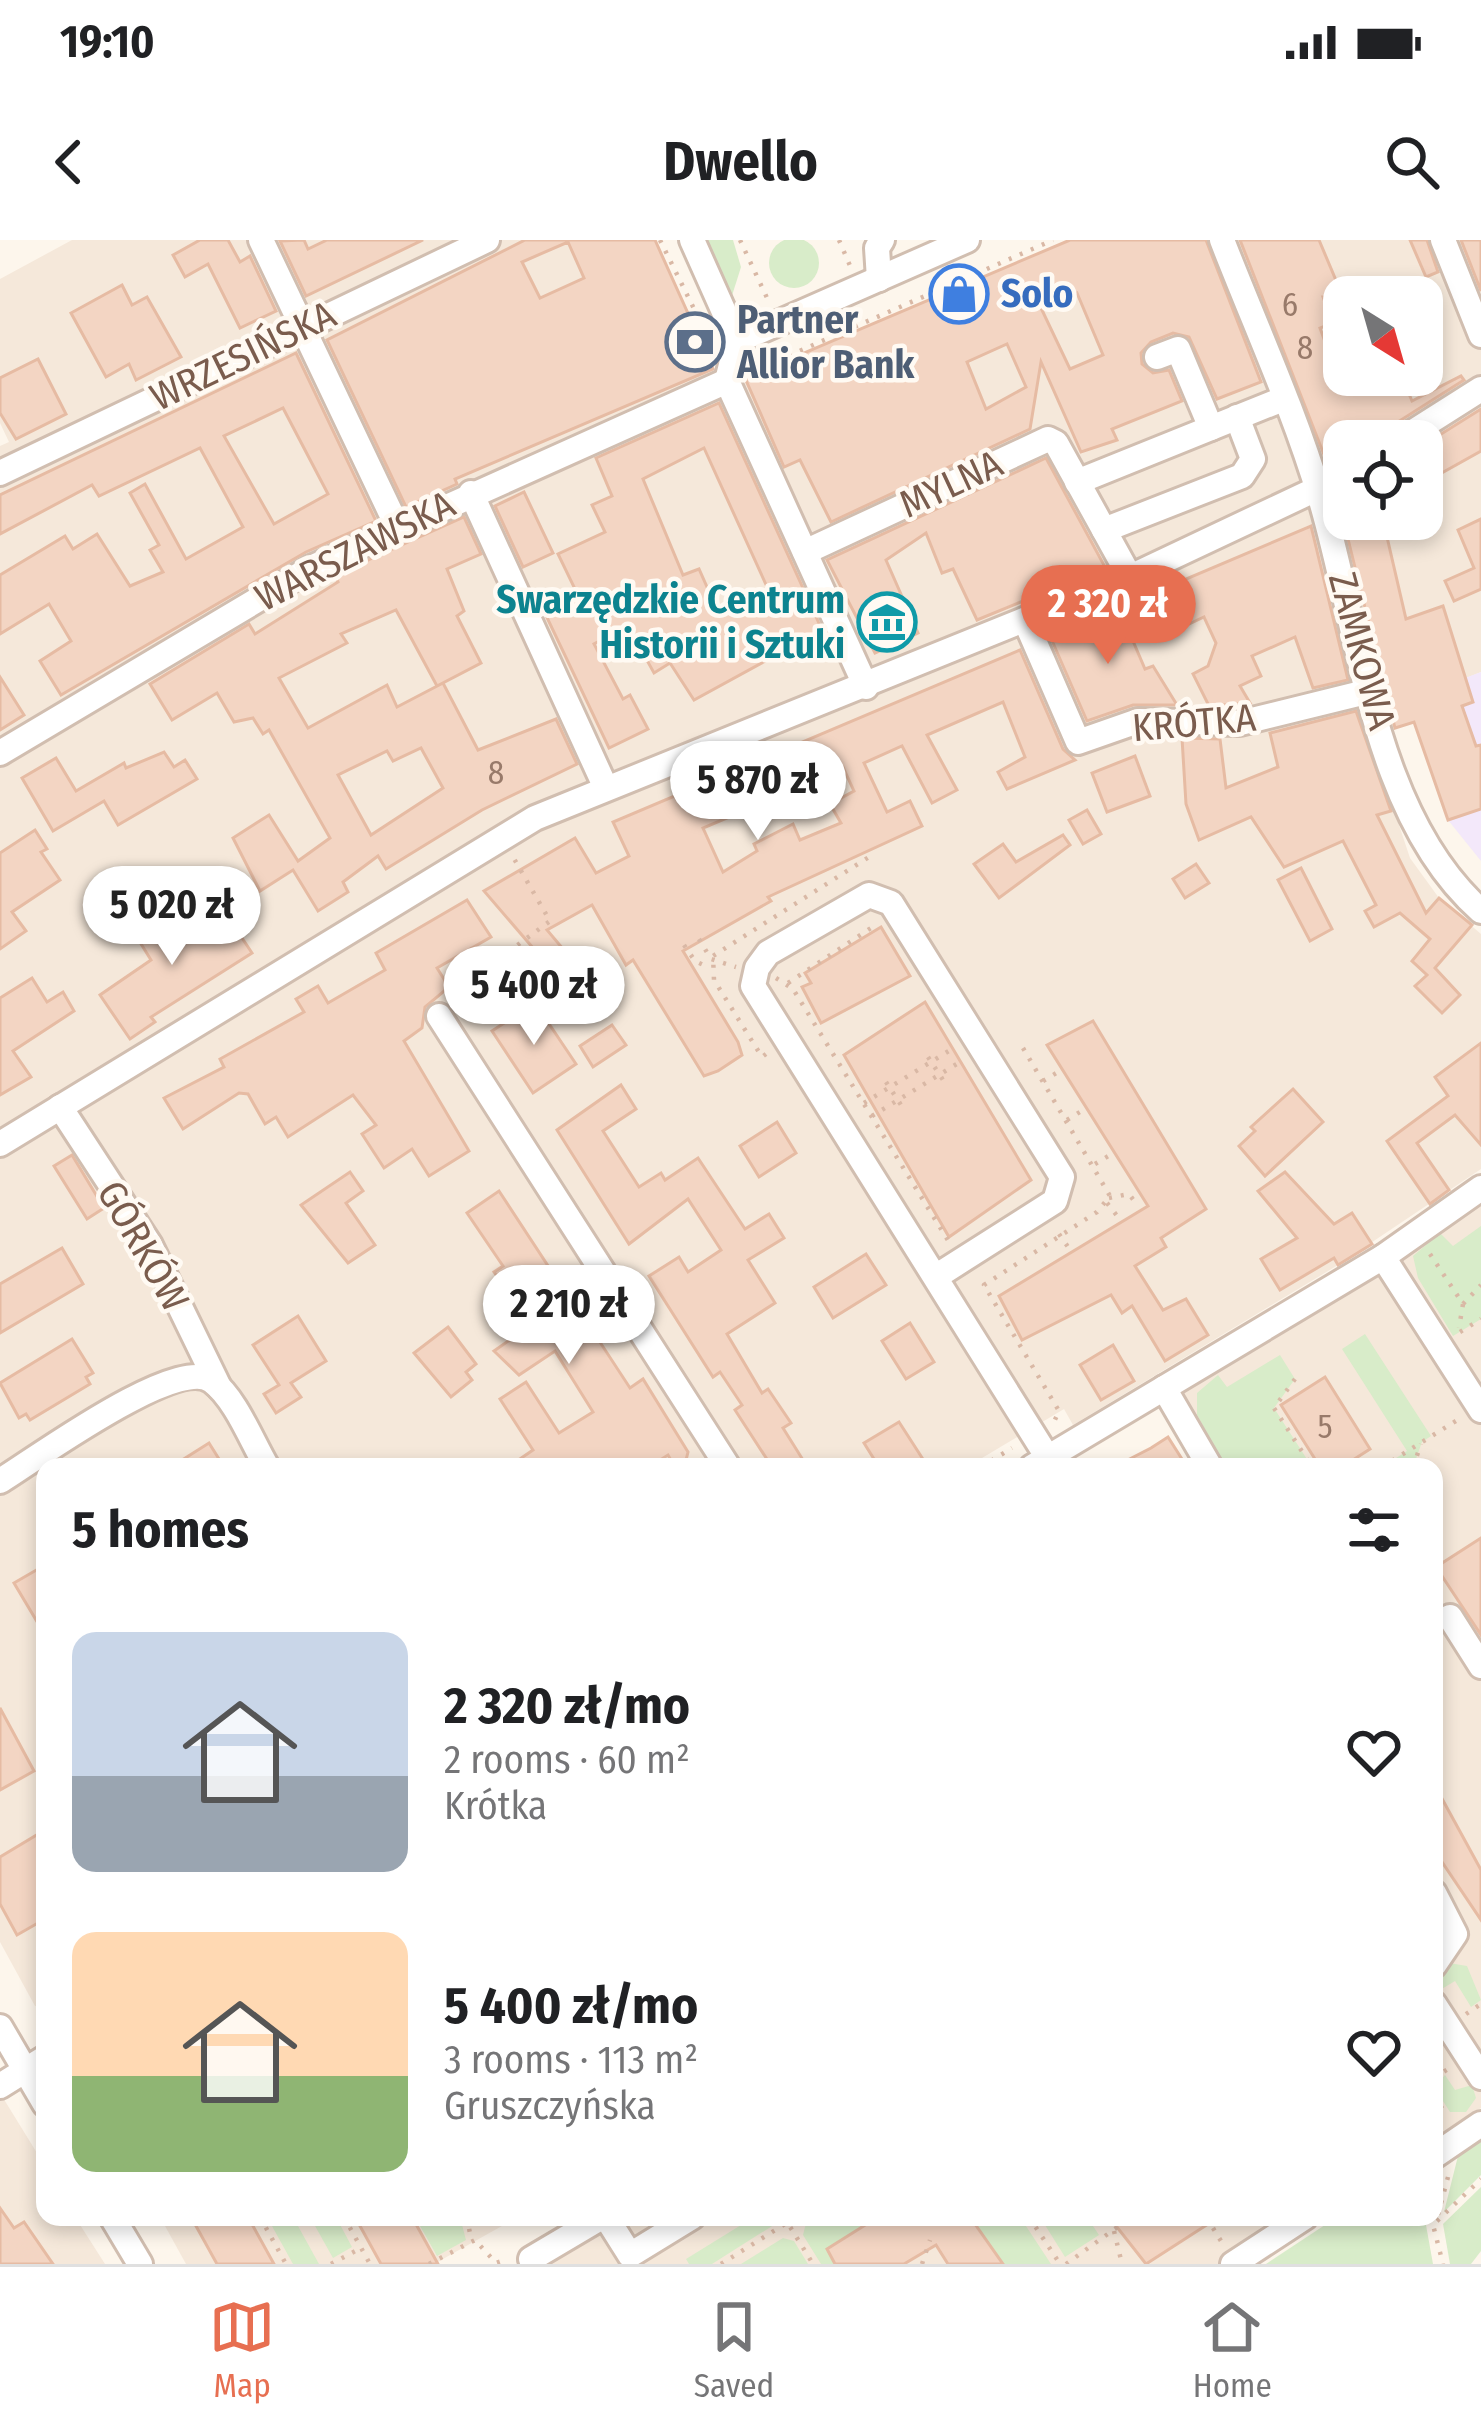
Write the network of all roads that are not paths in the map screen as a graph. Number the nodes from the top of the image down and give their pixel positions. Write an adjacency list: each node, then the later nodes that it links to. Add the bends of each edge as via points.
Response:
1 (261, 240): 9 (street)
2 (487, 240): 9 (street, WRZESIŃSKA)
3 (692, 240): 11 (street)
4 (882, 240): 8 (street)
5 (967, 240): 8 (street)
6 (1222, 240): 15 (street, ZAMKOWA)
7 (1443, 240): 10 (street)
8 (867, 278): 11 (street)
9 (301, 328): 19 (street, WRZESIŃSKA); 24 (street)
10 (1481, 335)
11 (737, 341): 13 (street)
12 (1157, 357): 18 (street, via 1178,349)
13 (736, 377): 23 (street, WARSZAWSKA); 26 (street)
14 (1481, 389): 17 (street)
15 (1283, 399): 16 (street); 22 (street, ZAMKOWA)
16 (1237, 417): 18 (street); 25 (street, via 1253,459 1243,476)
17 (1432, 420)
18 (1211, 428): 20 (street)
19 (0, 472)
20 (1077, 482): 25 (street); 26 (street, MYLNA, via 1048,439)
21 (1323, 489): 22 (street)
22 (1319, 492): 27 (street); 30 (street, ZAMKOWA)
23 (471, 493): 24 (street, WARSZAWSKA); 32 (street)
24 (397, 526): 31 (street, WARSZAWSKA, via 262,596)
25 (1104, 530): 27 (street)
26 (805, 552): 29 (street)
27 (1130, 577): 28 (street)
28 (1025, 620): 29 (street); 30 (street, KRÓTKA, via 1078,742 1138,721 1240,722)
29 (866, 687): 32 (street)
30 (1370, 691): 33 (street, ZAMKOWA, via 1409,815 1438,864)
31 (0, 753)
32 (605, 786): 35 (street, via 501,838)
33 (1481, 910)
34 (439, 1016): 45 (street)
35 (60, 1107): 36 (street); 41 (street, GÓRKÓW, via 150,1245)
36 (0, 1144)
37 (1481, 1188): 38 (street)
38 (1383, 1257): 40 (street); 42 (street)
39 (937, 1276): 39 (street, via 1050,1204 1062,1177 891,903 869,895 768,953 753,986); 46 (street, via 1034,1435)
40 (1164, 1388): 47 (street); 48 (street)
41 (220, 1389): 43 (street, via 198,1375 166,1381); 44 (street, GÓRKÓW)
42 (1480, 1408)
43 (53, 1458)
44 (262, 1458)
45 (722, 1458)
46 (1039, 1458)
47 (1047, 1458)
48 (1212, 1458)
49 (36, 1468): 50 (street)
50 (0, 1481)
51 (1450, 1617): 52 (street)
52 (1481, 1666)
53 (1443, 1911): 54 (street, via 1454,1934)
54 (1443, 1951)
55 (1443, 2026): 58 (street)
56 (0, 2027): 57 (street)
57 (35, 2064): 59 (street)
58 (1481, 2077)
59 (0, 2086)
60 (1481, 2124): 61 (street)
61 (1443, 2150)
62 (117, 2226): 69 (street)
63 (594, 2226): 68 (street)
64 (611, 2226): 65 (street, via 630,2255)
65 (677, 2226)
66 (1289, 2226): 67 (street)
67 (1230, 2257)
68 (525, 2258)
69 (140, 2264)

